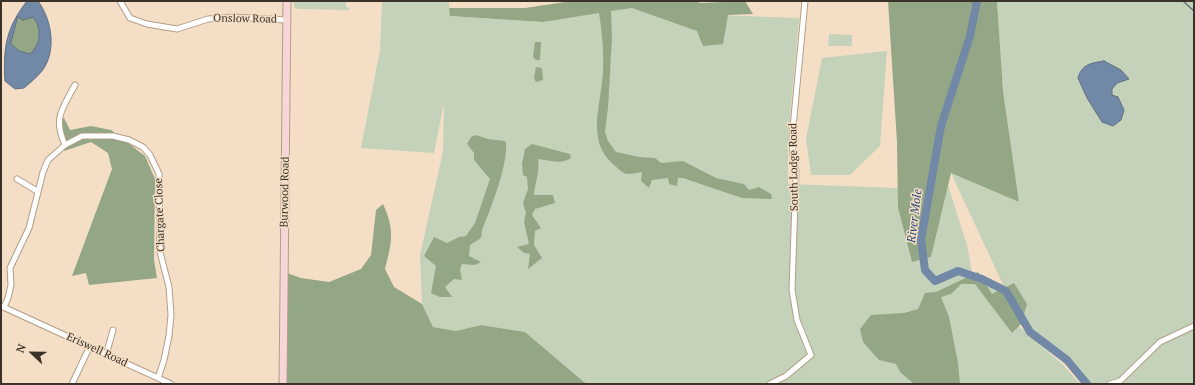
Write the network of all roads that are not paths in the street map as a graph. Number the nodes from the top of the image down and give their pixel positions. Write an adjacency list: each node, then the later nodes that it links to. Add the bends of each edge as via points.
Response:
1 (120, 1): 4 (street, Onslow Road, via 130,18 177,29 208,19 234,17)
2 (287, 1): 4 (street, Burwood Road)
3 (805, 1): 18 (street, South Lodge Road, via 792,138 796,171 792,290 797,320 811,355 786,376)
4 (286, 20): 17 (street, Burwood Road)
5 (75, 85): 6 (street, via 60,112 59,130)
6 (65, 145): 8 (street, Chargate Close, via 48,160); 14 (street, Chargate Close, via 82,136 113,136 144,147 157,167 160,252 169,287 171,315 169,336)
7 (17, 179): 8 (street)
8 (37, 191): 9 (street, Chargate Close, via 29,228 10,268 11,285 8,298)
9 (2, 306): 12 (street, Eriswell Road)
10 (1194, 326): 19 (street, via 1160,342 1120,381)
11 (113, 330): 13 (street)
12 (89, 348): 13 (street, Eriswell Road); 15 (street)
13 (106, 355): 14 (street, Eriswell Road)
14 (158, 378): 16 (street, Eriswell Road)
15 (72, 384)
16 (171, 384)
17 (283, 384)
18 (770, 384)
19 (1110, 384)

